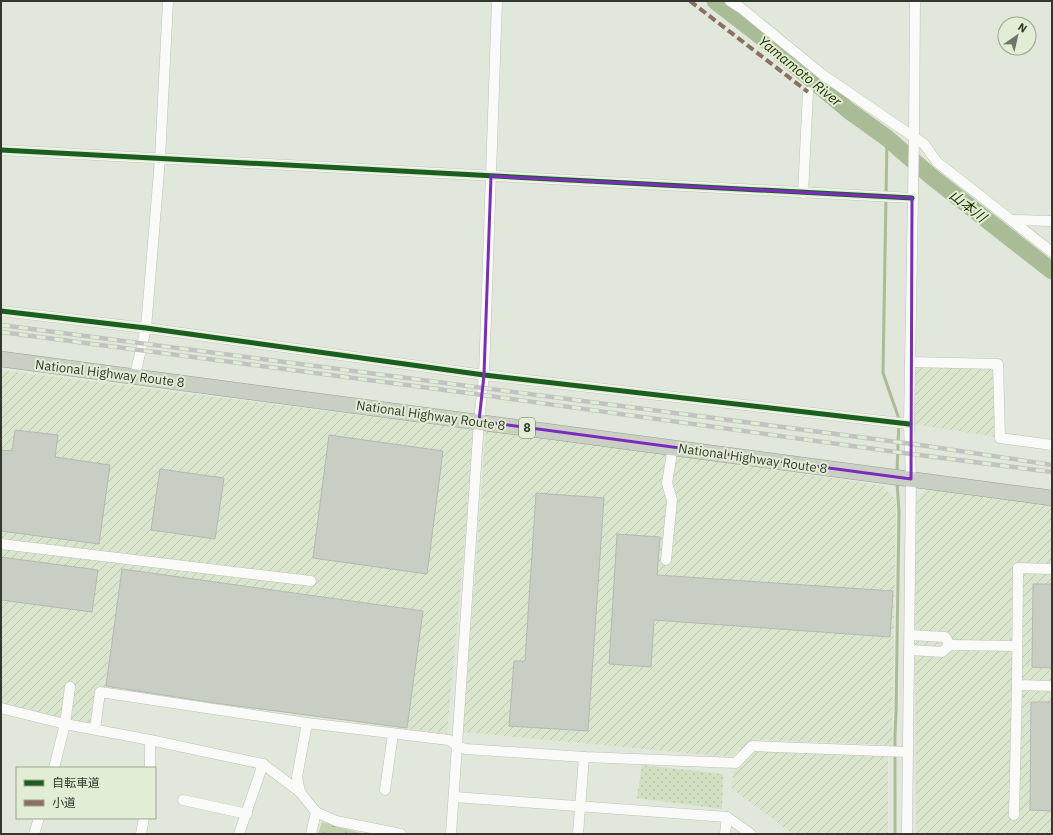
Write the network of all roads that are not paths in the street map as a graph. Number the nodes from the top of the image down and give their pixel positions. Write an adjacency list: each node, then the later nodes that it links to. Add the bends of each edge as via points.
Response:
1 (168, 1): 8 (street)
2 (497, 1): 9 (street)
3 (730, 1): 6 (street, via 823,75)
4 (915, 1): 6 (street)
5 (808, 92): 10 (street)
6 (914, 142): 11 (street); 12 (street, via 924,144 937,162)
7 (1, 150): 8 (street)
8 (160, 159): 9 (street); 16 (street)
9 (491, 176): 10 (street); 19 (street)
10 (803, 193): 11 (street)
11 (912, 198): 18 (street)
12 (1013, 220): 13 (street); 14 (street)
13 (1052, 221)
14 (1052, 252)
15 (1, 311): 16 (street)
16 (146, 328): 19 (street); 20 (street)
17 (1, 359): 20 (highway, National Highway Route 8 / 8)
18 (910, 362): 22 (street); 23 (street, via 998,364 1000,438)
19 (484, 375): 21 (street); 22 (street)
20 (135, 376): 21 (highway, National Highway Route 8 / 8)
21 (479, 421): 24 (highway, National Highway Route 8 / 8); 44 (street)
22 (909, 424): 25 (street)
23 (1052, 446)
24 (673, 447): 25 (highway, National Highway Route 8 / 8); 28 (street, via 667,483 672,500)
25 (911, 479): 26 (highway, National Highway Route 8 / 8); 31 (street)
26 (1052, 498)
27 (1, 544): 30 (street)
28 (666, 560)
29 (1052, 569): 33 (street, via 1018,568)
30 (311, 581)
31 (910, 635): 32 (street, via 945,637); 34 (street)
32 (950, 645): 33 (street); 34 (street, via 942,652)
33 (1018, 646): 35 (street)
34 (910, 650): 45 (street)
35 (1017, 685): 36 (street); 57 (street)
36 (1052, 686)
37 (70, 687): 40 (street)
38 (1, 708): 40 (street)
39 (307, 723): 41 (street, via 100,692); 42 (street); 51 (street, via 297,777)
40 (64, 724): 41 (street); 48 (street)
41 (95, 729): 43 (street)
42 (393, 734): 44 (street, via 449,740); 50 (street)
43 (150, 740): 47 (street); 49 (street)
44 (457, 746): 46 (street, via 466,749); 52 (street)
45 (908, 752): 46 (street, via 752,746 736,763); 70 (street)
46 (584, 757): 54 (street)
47 (263, 764): 51 (street); 56 (street)
48 (54, 767)
49 (150, 767)
50 (385, 790)
51 (300, 792): 55 (street)
52 (454, 797): 54 (street); 66 (street)
53 (183, 800): 56 (street)
54 (580, 806): 58 (street); 67 (street)
55 (316, 812): 64 (street); 65 (street, via 336,821)
56 (247, 814): 63 (street)
57 (1014, 815)
58 (727, 817): 68 (street); 69 (street)
59 (39, 819): 61 (street)
60 (144, 819): 62 (street)
61 (34, 834)
62 (141, 834)
63 (239, 834)
64 (311, 834)
65 (401, 834)
66 (451, 834)
67 (578, 834)
68 (725, 834)
69 (751, 834)
70 (907, 834)

